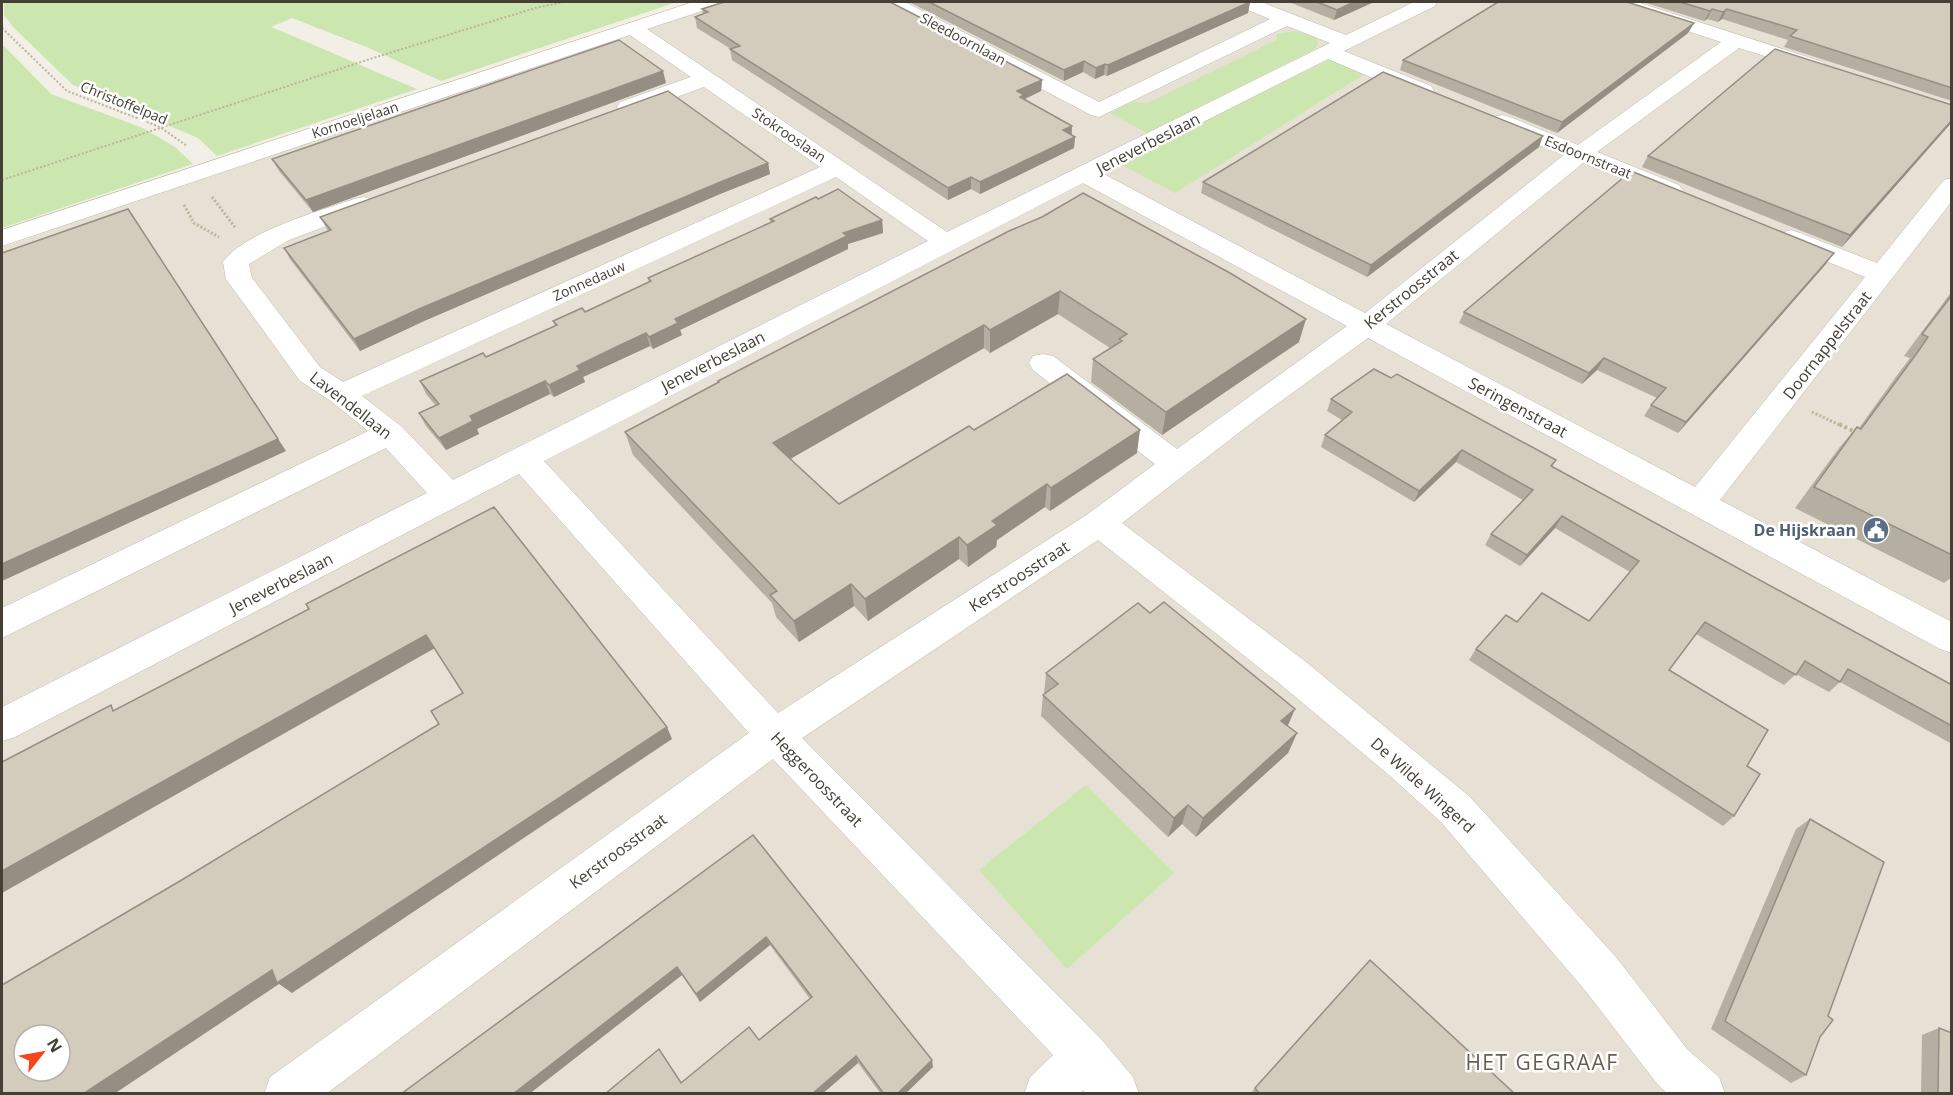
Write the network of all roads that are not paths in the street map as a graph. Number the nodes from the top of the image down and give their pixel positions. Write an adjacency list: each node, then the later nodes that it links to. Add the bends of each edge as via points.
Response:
1 (710, 2): 8 (street, Kornoeljelaan)
2 (891, 2): 7 (street, Sleedoornlaan, via 1099,110)
3 (1245, 2): 7 (street)
4 (1428, 2): 10 (street, Jeneverbeslaan)
5 (1619, 2): 6 (street)
6 (1662, 7): 9 (street)
7 (1286, 19): 10 (street)
8 (632, 28): 12 (street, Stokrooslaan); 23 (street, Kornoeljelaan)
9 (1737, 40): 11 (street); 16 (street, Kerstroosstraat)
10 (1338, 48): 13 (street); 18 (street, Jeneverbeslaan)
11 (1839, 73)
12 (706, 79): 15 (street); 17 (street, Stokrooslaan)
13 (1448, 101)
14 (1481, 114): 16 (street, Esdoornstraat)
15 (606, 115)
16 (1580, 154): 21 (street, Esdoornstraat); 26 (street, Kerstroosstraat)
17 (837, 168): 24 (street, Stokrooslaan); 28 (street, Zonnedauw)
18 (1085, 174): 24 (street, Jeneverbeslaan); 26 (street, Seringenstraat)
19 (1952, 185): 25 (street, Doornappelstraat)
20 (384, 197): 28 (street, Lavendellaan, via 284,233 236,262 239,279 310,374)
21 (1688, 197)
22 (1774, 231): 25 (street)
23 (2, 238)
24 (946, 242): 30 (street, Jeneverbeslaan)
25 (1882, 274): 33 (street, Doornappelstraat)
26 (1366, 326): 31 (street, Kerstroosstraat); 33 (street, Seringenstraat)
27 (1043, 363): 31 (street)
28 (341, 394): 29 (street, Lavendellaan)
29 (390, 433): 32 (street, Lavendellaan); 35 (street)
30 (524, 458): 32 (street, Jeneverbeslaan); 38 (street, Heggeroosstraat)
31 (1177, 465): 34 (street, Kerstroosstraat)
32 (450, 497): 37 (street, Jeneverbeslaan)
33 (1701, 503): 36 (street, Seringenstraat)
34 (1099, 523): 38 (street, Kerstroosstraat); 43 (street, De Wilde Wingerd, via 1293,673 1455,809 1600,973 1671,1065)
35 (2, 624)
36 (1952, 639)
37 (2, 725)
38 (775, 736): 39 (street, Heggeroosstraat); 40 (street, Kerstroosstraat)
39 (1084, 1055): 41 (street); 42 (street, Heggeroosstraat)
40 (287, 1094)
41 (1047, 1094)
42 (1116, 1094)
43 (1702, 1094)

